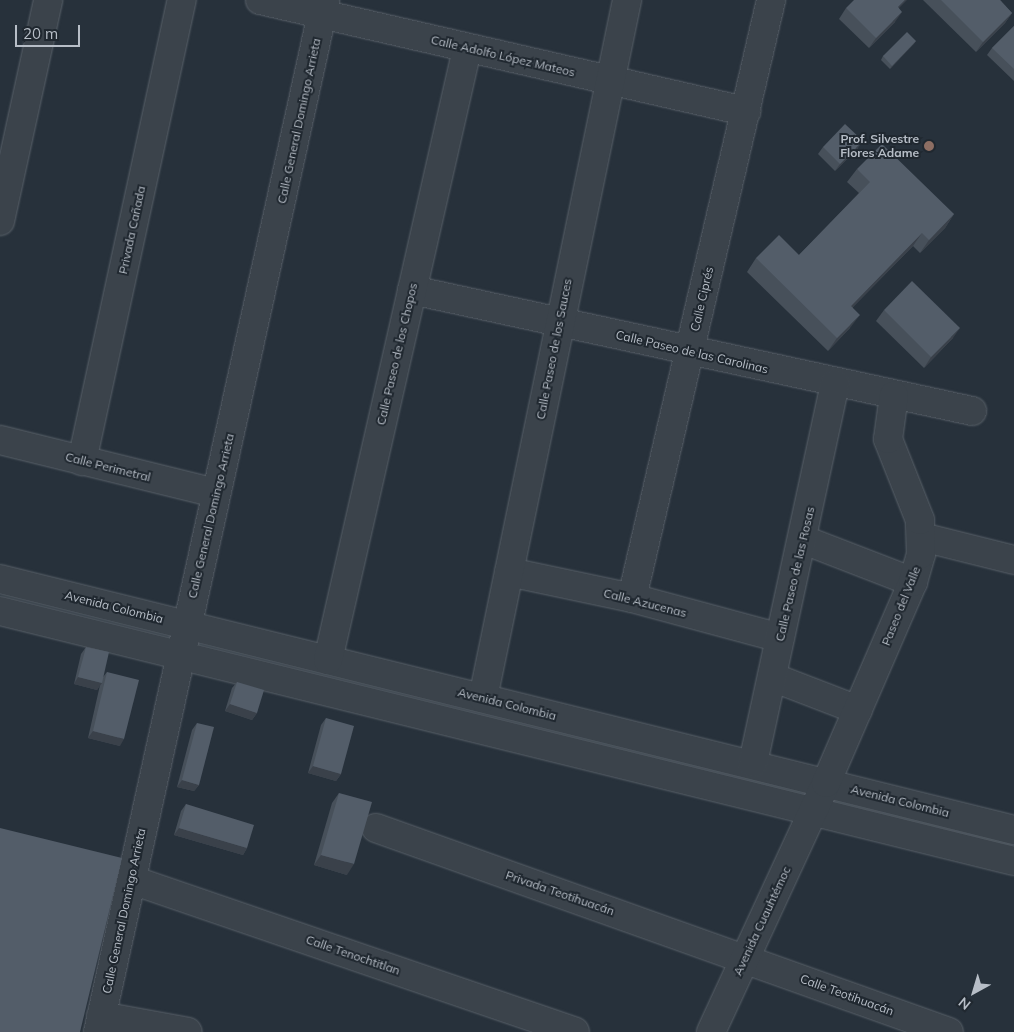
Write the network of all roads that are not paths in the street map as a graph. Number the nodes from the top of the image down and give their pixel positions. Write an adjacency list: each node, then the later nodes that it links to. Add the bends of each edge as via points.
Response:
1 (48, 0): 10 (street)
2 (182, 0): 18 (street, Privada Cañada)
3 (260, 0): 6 (street, Calle Adolfo López Mateos)
4 (627, 0): 8 (street, Calle Paseo de los Sauces)
5 (771, 0): 9 (street, Calle Ciprés)
6 (324, 7): 7 (street, Calle Adolfo López Mateos); 19 (street, Calle General Domingo Arrieta)
7 (467, 49): 8 (street, Calle Adolfo López Mateos); 11 (street, Calle Paseo de los Chopos)
8 (609, 80): 9 (street, Calle Adolfo López Mateos); 12 (street, Calle Paseo de los Sauces)
9 (746, 110): 13 (street, Calle Ciprés)
10 (0, 220)
11 (412, 290): 12 (street, Calle Paseo de las Carolinas); 31 (street, Calle Paseo de los Chopos)
12 (559, 322): 13 (street, Calle Paseo de las Carolinas); 23 (street, Calle Paseo de los Sauces)
13 (690, 351): 14 (street, Calle Paseo de las Carolinas); 26 (street, Calle Ciprés)
14 (835, 384): 15 (street, Calle Paseo de las Carolinas); 21 (street, Calle Paseo de las Rosas)
15 (894, 395): 16 (street, Calle Paseo de las Carolinas); 20 (street, Paseo del Valle, via 888,439 920,520)
16 (972, 411)
17 (0, 440): 18 (street, Calle Perimetral)
18 (82, 461): 19 (street, Calle Perimetral)
19 (216, 493): 28 (street, Calle General Domingo Arrieta)
20 (922, 537): 22 (street); 25 (street, Paseo del Valle)
21 (804, 540): 25 (street); 29 (street, Calle Paseo de las Rosas)
22 (1014, 560)
23 (509, 572): 26 (street, Calle Azucenas); 33 (street, Calle Paseo de los Sauces)
24 (0, 579): 28 (street, Avenida Colombia)
25 (913, 582): 34 (street, Paseo del Valle)
26 (632, 598): 29 (street, Calle Azucenas)
27 (0, 611): 30 (street)
28 (187, 624): 30 (street, Calle General Domingo Arrieta); 31 (street, Avenida Colombia)
29 (780, 638): 32 (street, Calle Paseo de las Rosas)
30 (180, 656): 37 (street); 41 (street, Calle General Domingo Arrieta)
31 (328, 660): 33 (street, Avenida Colombia)
32 (772, 677): 34 (street); 35 (street, Calle Paseo de las Rosas)
33 (483, 698): 35 (street, Avenida Colombia)
34 (858, 710): 36 (street, Paseo del Valle)
35 (753, 764): 36 (street, Avenida Colombia)
36 (826, 782): 37 (street, Paseo del Valle); 39 (street, Avenida Colombia)
37 (813, 810): 40 (street); 42 (street, Avenida Cuauhtémoc)
38 (376, 828): 42 (street, Privada Teotihuacán)
39 (1014, 830)
40 (1014, 861)
41 (132, 880): 43 (street, Calle General Domingo Arrieta); 45 (street, Calle Tenochtitlan)
42 (744, 958): 46 (street, Avenida Cuauhtémoc); 47 (street, Calle Teotihuacán)
43 (100, 1024): 44 (street)
44 (188, 1032)
45 (575, 1032)
46 (711, 1032)
47 (950, 1032)

